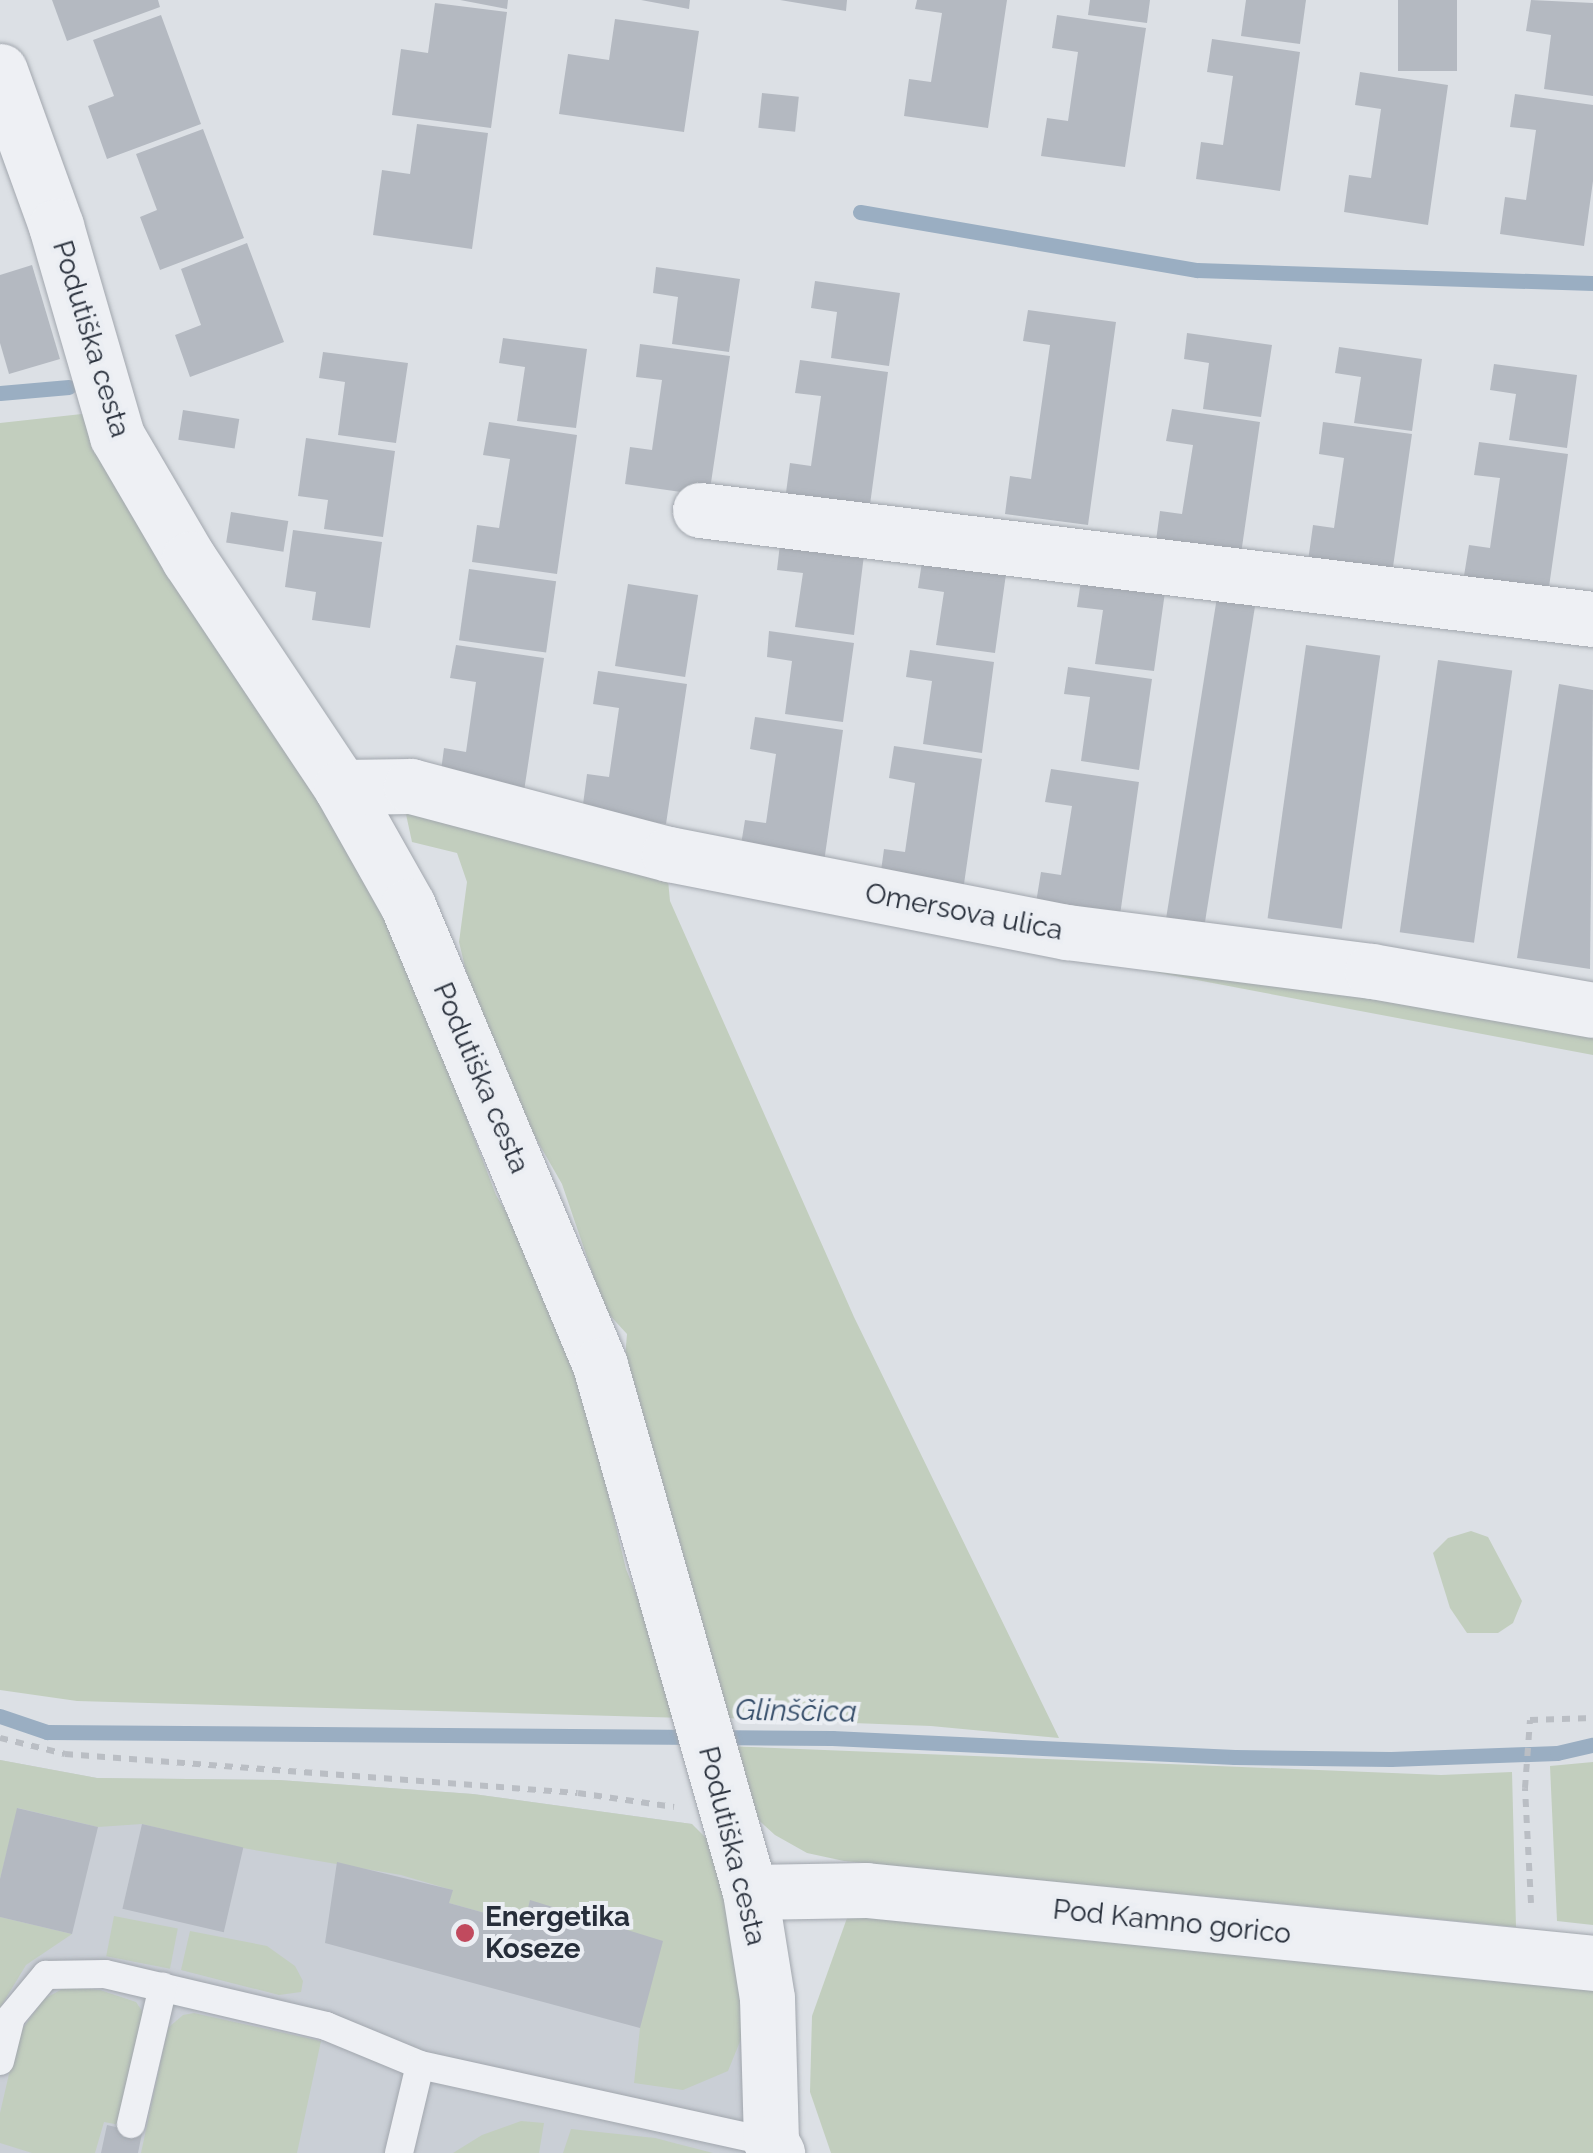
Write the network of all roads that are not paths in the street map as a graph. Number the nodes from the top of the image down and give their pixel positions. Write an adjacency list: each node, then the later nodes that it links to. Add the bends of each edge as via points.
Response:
1 (0, 71): 4 (street, Podutiška cesta, via 56,226 118,436 189,558)
2 (700, 510): 3 (street)
3 (1593, 619)
4 (341, 787): 5 (street, Omersova ulica, via 411,786 669,854 1067,932 1354,968); 6 (street, Podutiška cesta, via 408,906 600,1365)
5 (1593, 1010)
6 (750, 1892): 7 (street, Pod Kamno gorico, via 866,1890); 12 (street, Podutiška cesta, via 767,1998)
7 (1593, 1963)
8 (163, 1987): 9 (lane, via 105,1974 46,1975 11,2016); 10 (lane, via 326,2026); 11 (lane)
9 (0, 2060)
10 (420, 2065): 12 (lane); 13 (lane)
11 (130, 2124)
12 (774, 2147)
13 (398, 2153)

